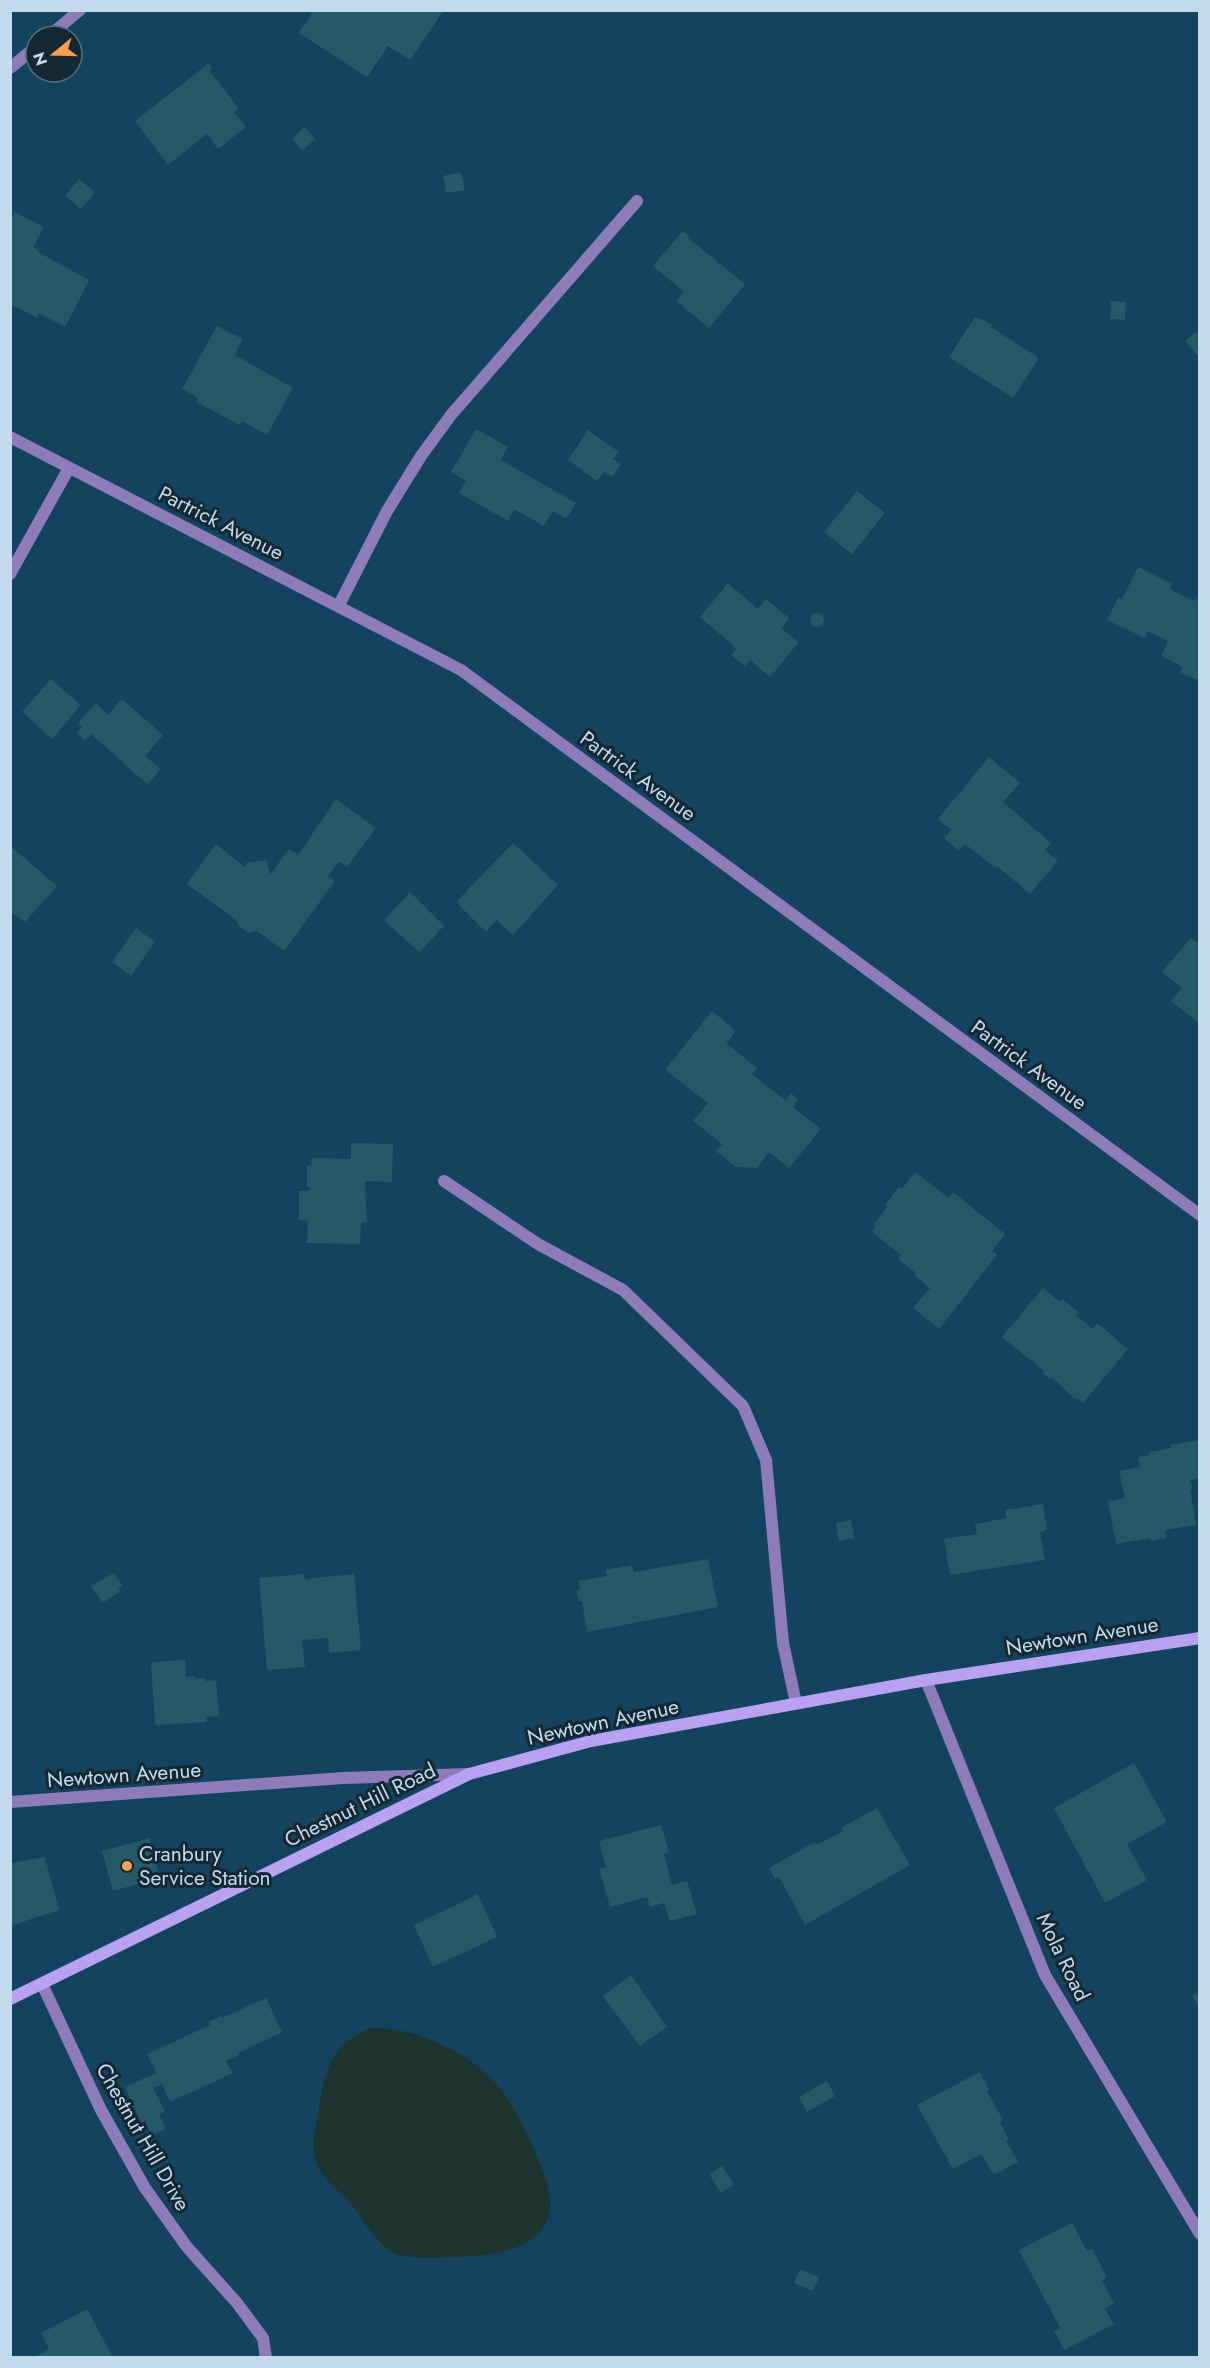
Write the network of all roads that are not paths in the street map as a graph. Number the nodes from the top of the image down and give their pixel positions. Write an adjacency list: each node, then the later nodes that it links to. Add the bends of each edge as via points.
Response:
1 (80, 10): 2 (street)
2 (63, 24)
3 (24, 57): 4 (street)
4 (10, 68)
5 (637, 201): 9 (street, via 451,415 387,511)
6 (10, 437): 7 (street, Partrick Avenue)
7 (69, 468): 8 (street); 9 (street, Partrick Avenue)
8 (10, 574)
9 (339, 605): 11 (street, Partrick Avenue, via 472,678)
10 (444, 1181): 14 (street, via 538,1244 623,1290 743,1406 766,1460 783,1643)
11 (1200, 1215)
12 (1200, 1638): 13 (main road, Newtown Avenue)
13 (926, 1680): 14 (main road, Newtown Avenue); 19 (street, Mola Road, via 1045,1975)
14 (796, 1703): 15 (main road, Newtown Avenue, via 591,1741)
15 (469, 1774): 16 (street, Newtown Avenue, via 343,1778); 17 (main road, Chestnut Hill Road)
16 (10, 1803)
17 (42, 1984): 18 (main road, Chestnut Hill Road); 20 (street, Chestnut Hill Drive, via 101,2110 145,2188 187,2247 263,2338)
18 (10, 1999)
19 (1200, 2234)
20 (266, 2358)

